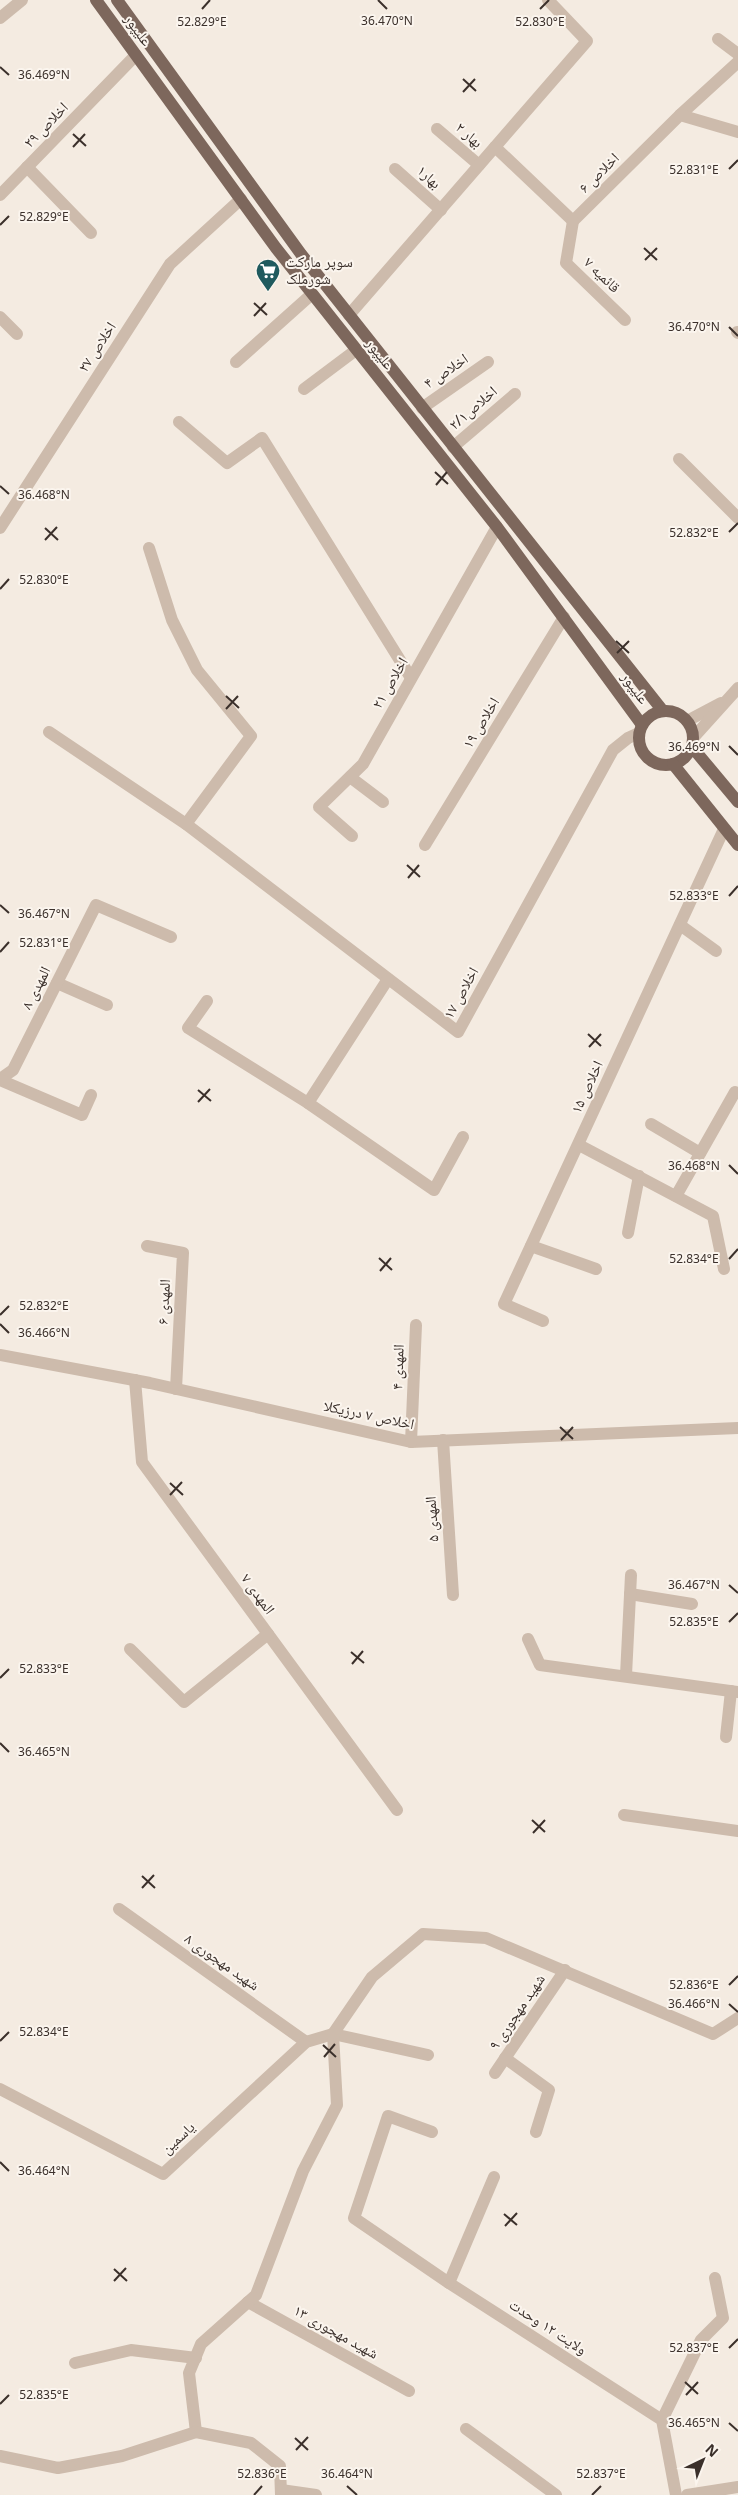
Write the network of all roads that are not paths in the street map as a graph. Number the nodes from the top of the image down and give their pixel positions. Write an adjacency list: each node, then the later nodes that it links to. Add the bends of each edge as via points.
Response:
1 (22, 0): 5 (street)
2 (96, 0): 8 (main road, علیپور)
3 (117, 0): 23 (main road, علیپور)
4 (548, 0): 13 (street, via 587,41)
5 (0, 18)
6 (718, 39): 7 (street)
7 (738, 54)
8 (136, 56): 15 (street, اخلاص ۲۹); 18 (main road, علیپور)
9 (738, 62): 10 (street, اخلاص ۶)
10 (680, 116): 12 (street); 20 (street, اخلاص ۶)
11 (437, 129): 14 (street, بهار ۲)
12 (738, 132)
13 (495, 148): 14 (street); 20 (street)
14 (479, 166): 19 (street)
15 (27, 167): 17 (street, اخلاص ۲۹); 21 (street)
16 (395, 169): 19 (street, بهار۱)
17 (0, 195)
18 (241, 199): 22 (main road, علیپور); 39 (street, اخلاص ۲۷, via 170,264)
19 (441, 210): 23 (street)
20 (573, 221): 25 (street, قائمیه ۷, via 566,263)
21 (91, 233)
22 (312, 294): 26 (main road, علیپور); 29 (street)
23 (349, 315): 26 (main road); 33 (main road, علیپور)
24 (0, 317): 27 (street)
25 (625, 320)
26 (339, 328): 28 (main road, علیپور)
27 (17, 334)
28 (356, 350): 31 (street); 38 (main road, علیپور)
29 (236, 362)
30 (488, 362): 33 (street, اخلاص ۴)
31 (304, 389)
32 (515, 394): 35 (street, اخلاص۲/۱)
33 (422, 408): 35 (main road, علیپور)
34 (179, 422): 42 (street, via 227,462 262,438)
35 (453, 447): 44 (main road, علیپور)
36 (679, 459): 37 (street)
37 (738, 518)
38 (497, 527): 41 (main road, علیپور); 42 (street, اخلاص ۲۱)
39 (0, 528)
40 (148, 548): 53 (street, via 172,620 197,670 251,736)
41 (564, 617): 46 (main road, علیپور); 57 (street, اخلاص ۱۹)
42 (411, 678): 50 (street, اخلاص ۲۱, via 363,764)
43 (736, 696): 45 (street); 48 (street)
44 (663, 711): 45 (main road, via 672,712); 46 (main road, via 655,713)
45 (687, 721): 48 (main road)
46 (641, 729): 49 (main road, via 642,751 648,758 655,763); 61 (street, اخلاص ۱۷, via 613,750 458,1032)
47 (49, 732): 53 (street, اخلاص ۱۷)
48 (693, 742): 49 (main road, via 681,761); 52 (main road)
49 (673, 764): 54 (main road)
50 (350, 777): 51 (street); 55 (street, اخلاص ۲۱, via 319,807)
51 (383, 802)
52 (738, 802)
53 (186, 824): 61 (street, اخلاص ۱۷)
54 (724, 829): 56 (main road); 58 (street, اخلاص ۱۵)
55 (352, 836)
56 (738, 845)
57 (425, 846)
58 (680, 925): 60 (street); 71 (street, اخلاص ۱۵)
59 (172, 936): 62 (street, المهدی ۸, via 96,905)
60 (716, 951)
61 (388, 979): 68 (street)
62 (57, 983): 64 (street); 65 (street, المهدی ۸, via 13,1070)
63 (207, 1000): 68 (street, via 188,1028)
64 (107, 1005)
65 (0, 1080): 67 (street, via 82,1115)
66 (735, 1092): 72 (street)
67 (91, 1095)
68 (308, 1103): 70 (street, via 434,1190)
69 (651, 1124): 72 (street)
70 (463, 1137)
71 (579, 1145): 73 (street); 77 (street, اخلاص ۱۵)
72 (700, 1153): 74 (street)
73 (639, 1176): 74 (street); 75 (street)
74 (676, 1196): 78 (street, via 713,1216)
75 (628, 1233)
76 (147, 1246): 84 (street, المهدی ۶, via 183,1253)
77 (531, 1246): 79 (street); 80 (street, اخلاص ۱۵, via 504,1304)
78 (724, 1268)
79 (596, 1269)
80 (542, 1321)
81 (416, 1324): 87 (street, المهدی ۴)
82 (0, 1355): 83 (street, اخلاص ۷ درزیکلا)
83 (135, 1380): 84 (street, اخلاص ۷ درزیکلا); 92 (street, المهدی ۷, via 142,1462)
84 (176, 1389): 87 (street, اخلاص ۷ درزیکلا)
85 (738, 1428): 86 (street, اخلاص ۷ درزیکلا)
86 (443, 1440): 87 (street, اخلاص ۷ درزیکلا); 90 (street, المهدی ۵)
87 (411, 1442)
88 (631, 1575): 89 (street)
89 (630, 1594): 91 (street); 95 (street)
90 (453, 1595)
91 (692, 1604)
92 (268, 1634): 94 (street, via 184,1702); 98 (street, المهدی ۷)
93 (528, 1640): 95 (street, via 540,1665)
94 (130, 1649)
95 (626, 1676): 96 (street)
96 (735, 1692): 97 (street)
97 (726, 1737)
98 (397, 1810)
99 (624, 1815): 100 (street)
100 (738, 1831)
101 (120, 1909): 105 (street, شهید مهجوری ۸)
102 (565, 1970): 103 (street, via 713,2034); 104 (street, via 486,1938 423,1934 372,1977); 107 (street, شهید مهجوری ۹)
103 (738, 2018)
104 (333, 2034): 105 (street); 106 (street); 115 (street, via 337,2105 303,2171 256,2295)
105 (306, 2042): 109 (street, یاسمین, via 163,2174)
106 (428, 2055)
107 (505, 2058): 108 (street, شهید مهجوری ۹); 111 (street, via 549,2090)
108 (495, 2073)
109 (0, 2088)
110 (432, 2132): 114 (street, ولایت ۱۲ وحدت, via 388,2116 354,2218)
111 (536, 2132)
112 (494, 2177): 114 (street)
113 (715, 2278): 119 (street, via 723,2318 700,2340)
114 (449, 2282): 119 (street, ولایت ۱۲ وحدت)
115 (248, 2302): 116 (street, via 202,2344); 118 (street, شهید مهجوری ۱۳)
116 (196, 2358): 117 (street, via 131,2350); 121 (street, via 189,2374)
117 (75, 2363)
118 (409, 2391)
119 (662, 2420): 127 (street)
120 (466, 2429): 126 (street)
121 (196, 2432): 122 (street, via 122,2456 58,2468); 124 (street, via 251,2443 280,2466)
122 (0, 2456)
123 (738, 2487): 128 (street)
124 (281, 2492): 125 (street)
125 (316, 2495)
126 (556, 2495)
127 (676, 2495)
128 (687, 2495)

